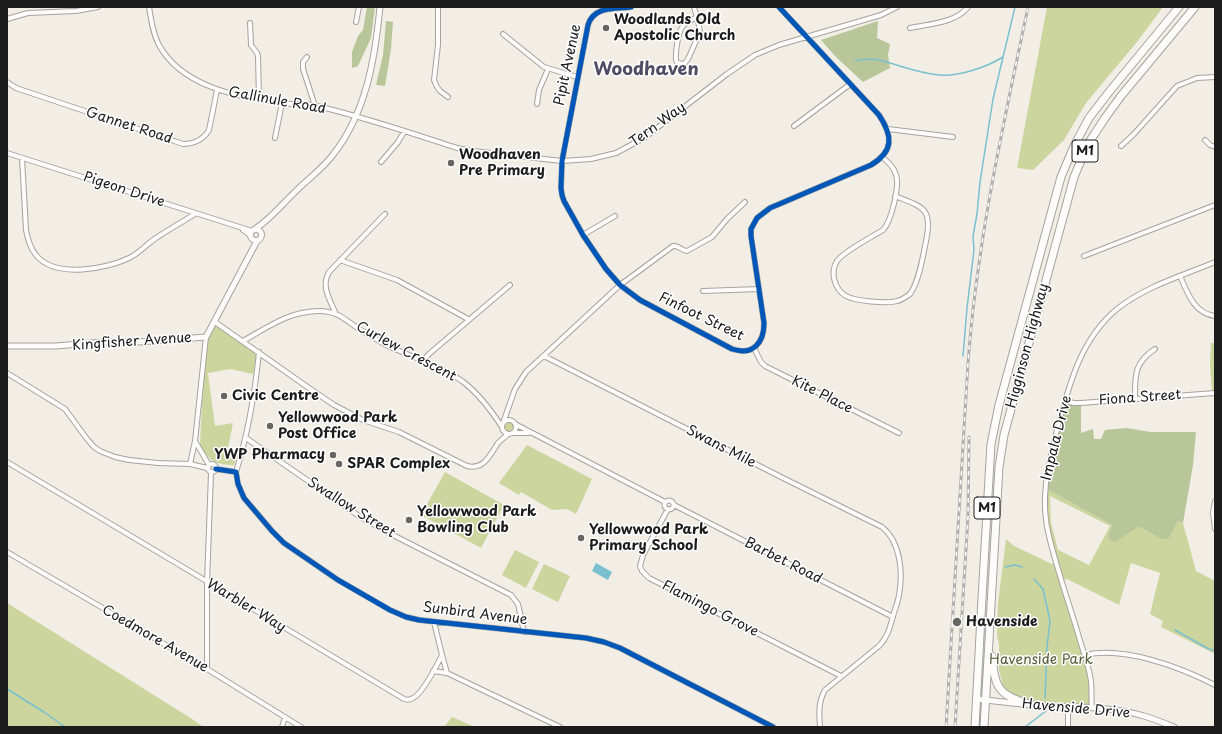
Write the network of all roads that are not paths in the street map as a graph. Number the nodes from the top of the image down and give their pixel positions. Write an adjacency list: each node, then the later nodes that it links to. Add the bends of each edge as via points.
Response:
1 (98, 7): 14 (street, via 76,11 28,13)
2 (149, 7): 26 (street, Gallinule Road, via 154,32 168,58 180,70)
3 (359, 7): 15 (street)
4 (380, 7): 32 (street, via 369,81)
5 (438, 7): 27 (street, via 438,45 434,80 440,91)
6 (631, 7): 22 (street, Pipit Avenue, via 596,12 592,16 587,27)
7 (694, 7): 13 (street)
8 (778, 7): 19 (street)
9 (896, 7): 19 (street, Tern Way, via 881,15)
10 (968, 7): 17 (street, via 954,17)
11 (1179, 7): 115 (highway, Higginson Highway / M1, via 1108,92 1090,118 1074,146 1061,178 991,444)
12 (1195, 7): 107 (highway, Higginson Highway / M1, via 1105,118 1088,144 1074,177 1004,435 999,467)
13 (697, 17): 13 (street, via 700,28 688,60 684,64 677,63 675,58 681,29)
14 (7, 18)
15 (356, 22)
16 (250, 23): 28 (street, via 250,42 258,56)
17 (910, 28)
18 (503, 34): 21 (street, via 537,63)
19 (808, 38): 25 (street); 44 (street, Tern Way, via 765,50 748,59 644,138 616,153 592,159)
20 (307, 57): 31 (street, via 303,62 303,69)
21 (548, 69): 22 (street); 30 (street, via 539,90)
22 (577, 77): 44 (street, Pipit Avenue)
23 (1215, 77): 39 (street, via 1197,78 1177,86)
24 (7, 82): 26 (street, Gannet Road, via 16,88 183,144 198,141 207,134)
25 (849, 85): 33 (street); 34 (street)
26 (218, 90): 28 (street, Gallinule Road)
27 (448, 97)
28 (259, 100): 29 (street, Gallinule Road)
29 (282, 103): 31 (street, Gallinule Road); 37 (street)
30 (537, 104)
31 (315, 106): 32 (street, Gallinule Road)
32 (355, 117): 35 (street, Tern Way); 52 (street, via 347,135 332,157)
33 (794, 126)
34 (888, 129): 36 (street); 42 (street, via 889,145)
35 (404, 132): 44 (street, Tern Way, via 473,151); 45 (street)
36 (953, 137)
37 (275, 138)
38 (1205, 140): 40 (street)
39 (1121, 146)
40 (1215, 147)
41 (7, 153): 43 (street, Pigeon Drive)
42 (882, 157): 46 (street, via 896,174); 64 (street, Finfoot Street, via 871,165 770,208 757,218 751,229 751,236)
43 (22, 158): 49 (street, Pigeon Drive); 49 (street, via 29,242 40,260 58,268 85,270 123,260)
44 (562, 161): 55 (street, Finfoot Street, via 562,195)
45 (381, 162)
46 (895, 196): 46 (street, via 885,228 837,261 834,268 835,281 847,297 894,302 905,298 913,289 929,222 920,207)
47 (745, 202): 63 (street, via 712,238 687,251 674,246)
48 (1215, 205): 58 (street)
49 (195, 214): 53 (street, Pigeon Drive)
50 (386, 214): 59 (street)
51 (615, 216): 55 (street)
52 (267, 221): 53 (street); 54 (street)
53 (252, 233): 54 (street, via 259,230); 56 (street, via 253,240); 57 (street)
54 (261, 233): 56 (street)
55 (584, 235): 63 (street, Finfoot Street)
56 (257, 241): 57 (street, Kingfisher Avenue)
57 (251, 250): 69 (street, Kingfisher Avenue)
58 (1084, 256)
59 (340, 260): 66 (street, via 325,281 326,294); 68 (street, via 397,280)
60 (1215, 262): 61 (street, Impala Drive)
61 (1180, 276): 67 (street, via 1193,304 1207,314); 81 (street, Impala Drive, via 1136,296 1108,318 1081,355)
62 (510, 285): 68 (street)
63 (620, 285): 73 (street, Finfoot Street, via 640,300 732,349 746,351); 76 (street)
64 (759, 289): 65 (street); 73 (street, Finfoot Street, via 764,333)
65 (703, 291)
66 (335, 312): 71 (street, via 314,311 293,315); 77 (street, Curlew Crescent, via 380,342)
67 (1215, 316)
68 (468, 320): 77 (street)
69 (215, 322): 70 (street, Kingfisher Avenue); 71 (street)
70 (206, 337): 72 (street, Kingfisher Avenue, via 56,346); 89 (street)
71 (243, 341): 75 (street)
72 (7, 346)
73 (754, 348): 87 (street, Kite Place, via 765,366)
74 (1155, 349): 80 (street, via 1147,354 1135,372)
75 (259, 352): 88 (street); 90 (street, via 334,405 363,420 399,432 459,463 472,467 485,463)
76 (544, 356): 83 (street, via 521,379); 104 (street, Swans Mile, via 882,527 894,541 899,559 899,596)
77 (424, 361): 82 (street, Curlew Crescent, via 460,380)
78 (7, 373): 92 (street, via 65,409 87,439 100,451 129,460)
79 (1215, 393): 80 (street, Fiona Street)
80 (1135, 399): 81 (street, Fiona Street, via 1074,403)
81 (1065, 401): 109 (street, Impala Drive, via 1047,472 1045,514 1052,548)
82 (494, 414): 83 (street, Curlew Crescent); 83 (street, Curlew Crescent)
83 (505, 423): 84 (street); 86 (street, via 504,433); 90 (street)
84 (515, 424): 85 (street); 86 (street, via 515,430)
85 (531, 433): 86 (street); 98 (street)
86 (510, 434): 90 (street)
87 (898, 434)
88 (246, 438): 95 (street); 106 (street, Swallow Street, via 359,516 511,595 518,604)
89 (195, 441): 92 (street); 93 (street)
90 (500, 441)
91 (7, 462): 103 (street, Warbler Way)
92 (190, 464): 93 (street)
93 (208, 467): 94 (street, via 214,465); 96 (street)
94 (216, 469): 95 (street); 96 (street)
95 (236, 472): 105 (street, Sunbird Avenue, via 244,498 284,543 338,580 390,610 412,619)
96 (211, 473): 103 (street)
97 (1215, 501): 101 (street)
98 (666, 502): 99 (street, via 670,500); 100 (street, via 665,506)
99 (674, 505): 100 (street); 104 (street, Barbet Road)
100 (668, 509): 113 (street, Flamingo Grove, via 643,555 640,566 643,573)
101 (1215, 529)
102 (7, 552): 110 (street, Coedmore Avenue)
103 (207, 583): 110 (street); 111 (street, Warbler Way, via 401,698 415,698)
104 (893, 617): 113 (street, via 890,629 882,642)
105 (434, 622): 106 (street, Sunbird Avenue); 108 (street)
106 (524, 632): 124 (street, Sunbird Avenue, via 586,638 613,645)
107 (990, 634): 116 (highway, Higginson Highway / M1); 117 (highway, via 993,671 999,688 1010,698)
108 (442, 655): 111 (street, Warbler Way); 112 (street)
109 (1085, 655): 114 (street, via 1111,653 1153,660 1182,669); 119 (street, Impala Drive, via 1091,682)
110 (207, 669): 120 (street, Coedmore Avenue)
111 (433, 671): 112 (street)
112 (447, 672): 123 (street)
113 (841, 676): 125 (street, via 822,695)
114 (1215, 685)
115 (976, 699): 116 (street, Havenside Drive); 126 (highway, Higginson Highway / M1)
116 (985, 700): 117 (street, Havenside Drive); 127 (highway, Higginson Highway / M1)
117 (1032, 705): 118 (street, Havenside Drive)
118 (1068, 706): 119 (street, Havenside Drive); 128 (street)
119 (1092, 708): 129 (street, Havenside Drive, via 1144,716)
120 (285, 718): 121 (street); 122 (street, Coedmore Avenue)
121 (282, 727)
122 (301, 727)
123 (560, 727)
124 (773, 727)
125 (820, 727)
126 (975, 727)
127 (984, 727)
128 (1068, 727)
129 (1174, 727)

